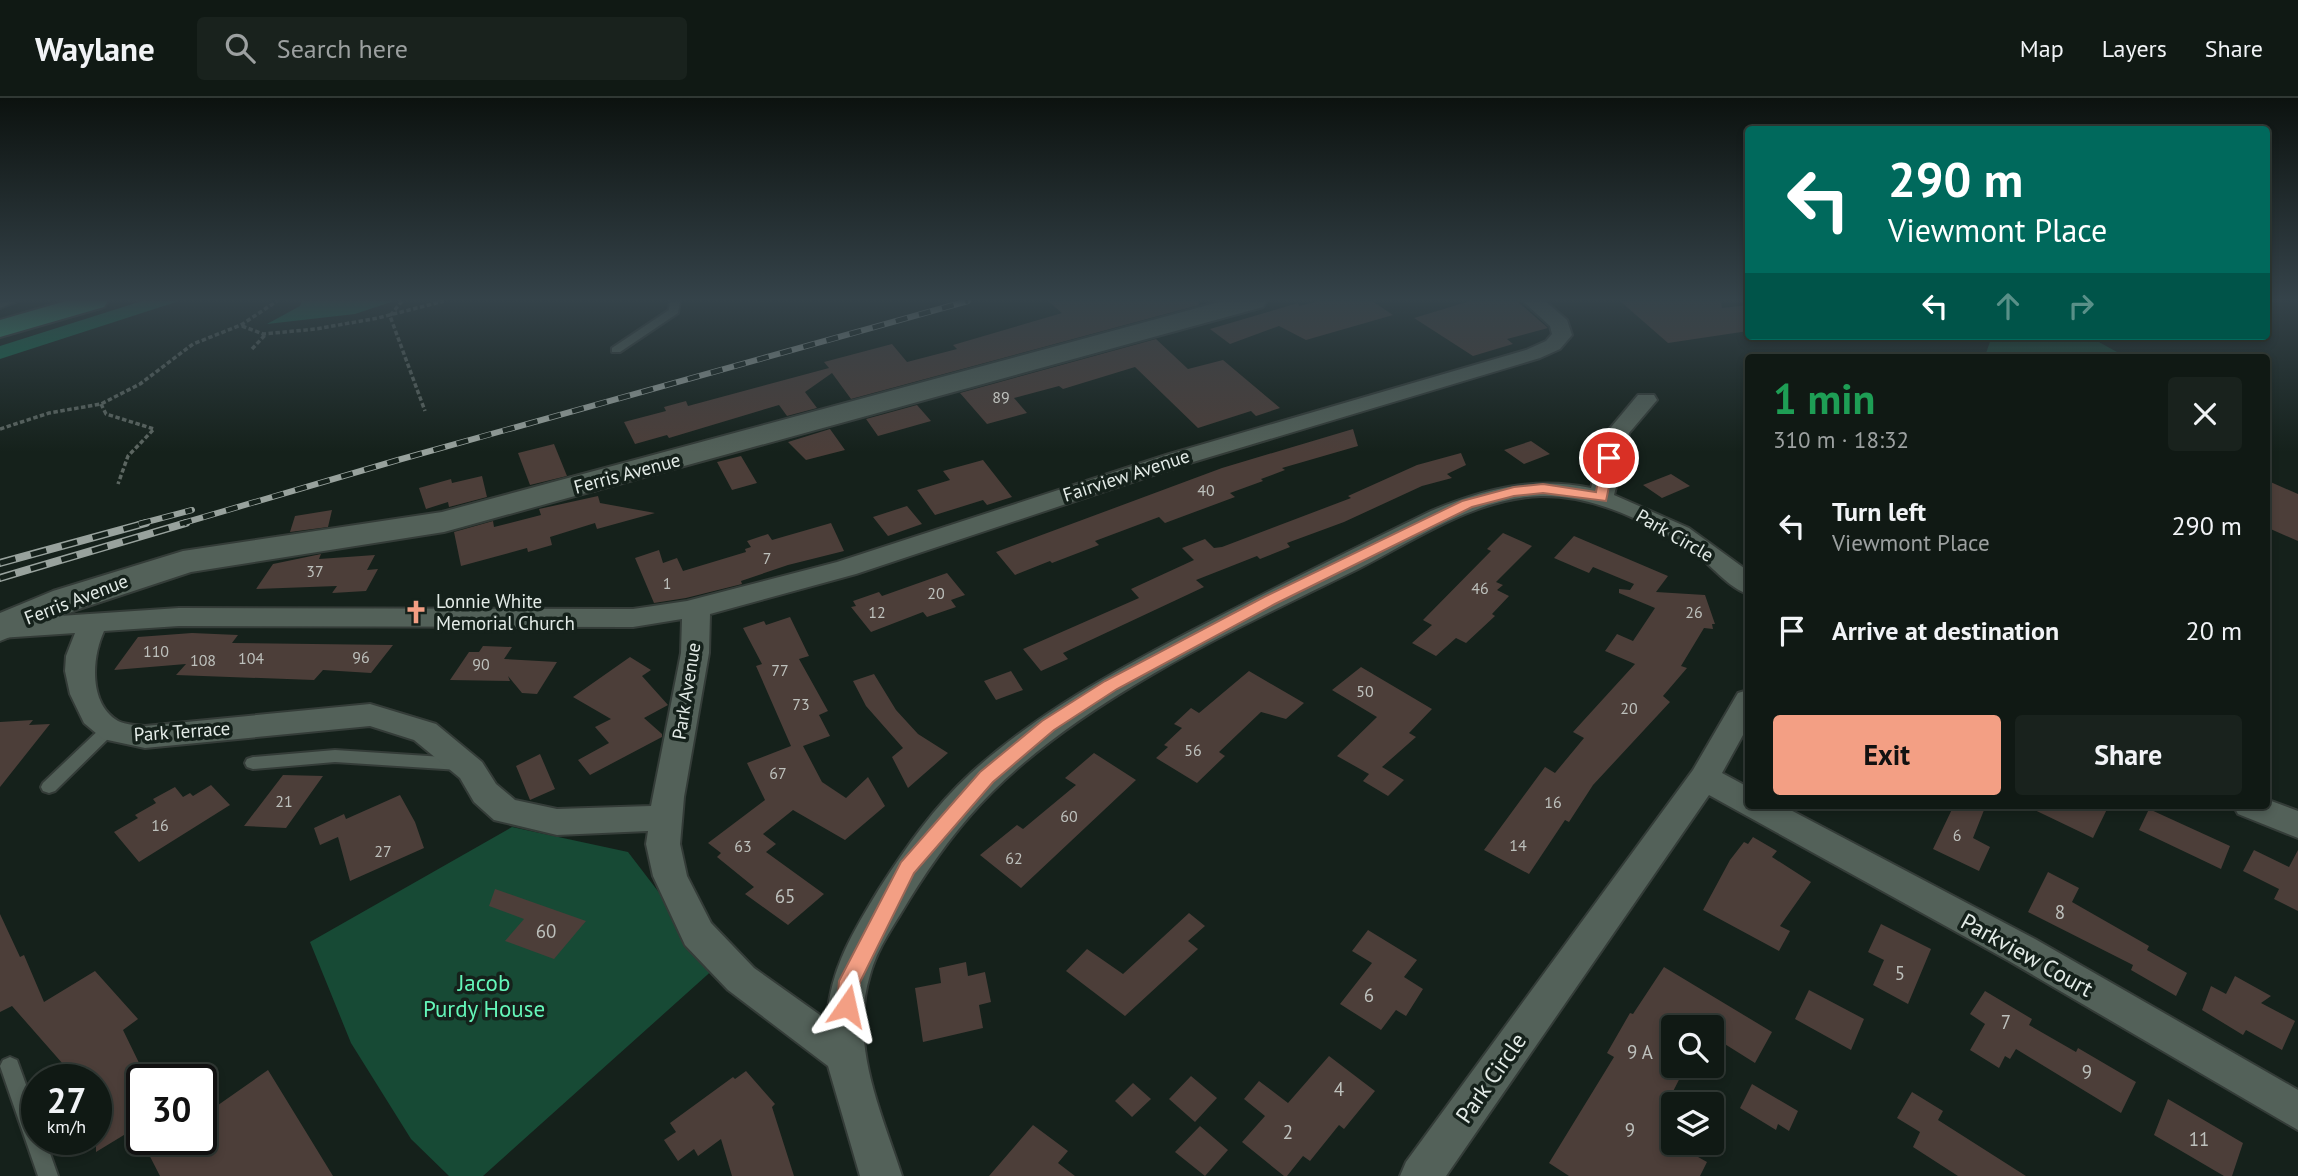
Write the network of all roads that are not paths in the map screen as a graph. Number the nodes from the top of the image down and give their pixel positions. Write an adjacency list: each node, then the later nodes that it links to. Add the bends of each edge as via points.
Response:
1 (1070, 351): 8 (street, Ferris Avenue, via 444,523 183,562 66,600)
2 (1538, 351): 6 (street, Fairview Avenue, via 1224,443 807,579)
3 (1646, 400): 4 (street, via 1618,432)
4 (1601, 498): 5 (street, Park Circle, via 1698,544); 20 (street, Park Circle, via 1543,489 1467,504 1269,600 1111,685 1048,725 986,777 908,867 849,981)
5 (1745, 583)
6 (696, 610): 7 (street, Park Avenue, via 633,618 179,617); 18 (street, Park Avenue, via 695,653)
7 (95, 621): 8 (street, Park Avenue); 10 (street, Park Terrace, via 80,656 80,676 91,712 100,726)
8 (0, 629)
9 (1745, 705): 13 (street, Park Circle)
10 (109, 729): 12 (street, Park Terrace, via 145,737 370,715 425,732); 14 (lane)
11 (253, 763): 12 (lane, via 335,756)
12 (464, 764): 18 (street, Park Terrace, via 505,811 557,822)
13 (1704, 778): 15 (street); 25 (street, Park Circle)
14 (49, 787)
15 (1745, 800)
16 (1761, 809): 22 (street, Parkview Court, via 2022,950)
17 (2259, 809): 19 (street)
18 (667, 818): 20 (street, Park Avenue, via 663,844 670,876 698,934 741,979)
19 (2298, 825)
20 (844, 1055): 24 (street)
21 (10, 1066): 23 (lane)
22 (2298, 1111)
23 (48, 1176)
24 (881, 1176)
25 (1421, 1176)

